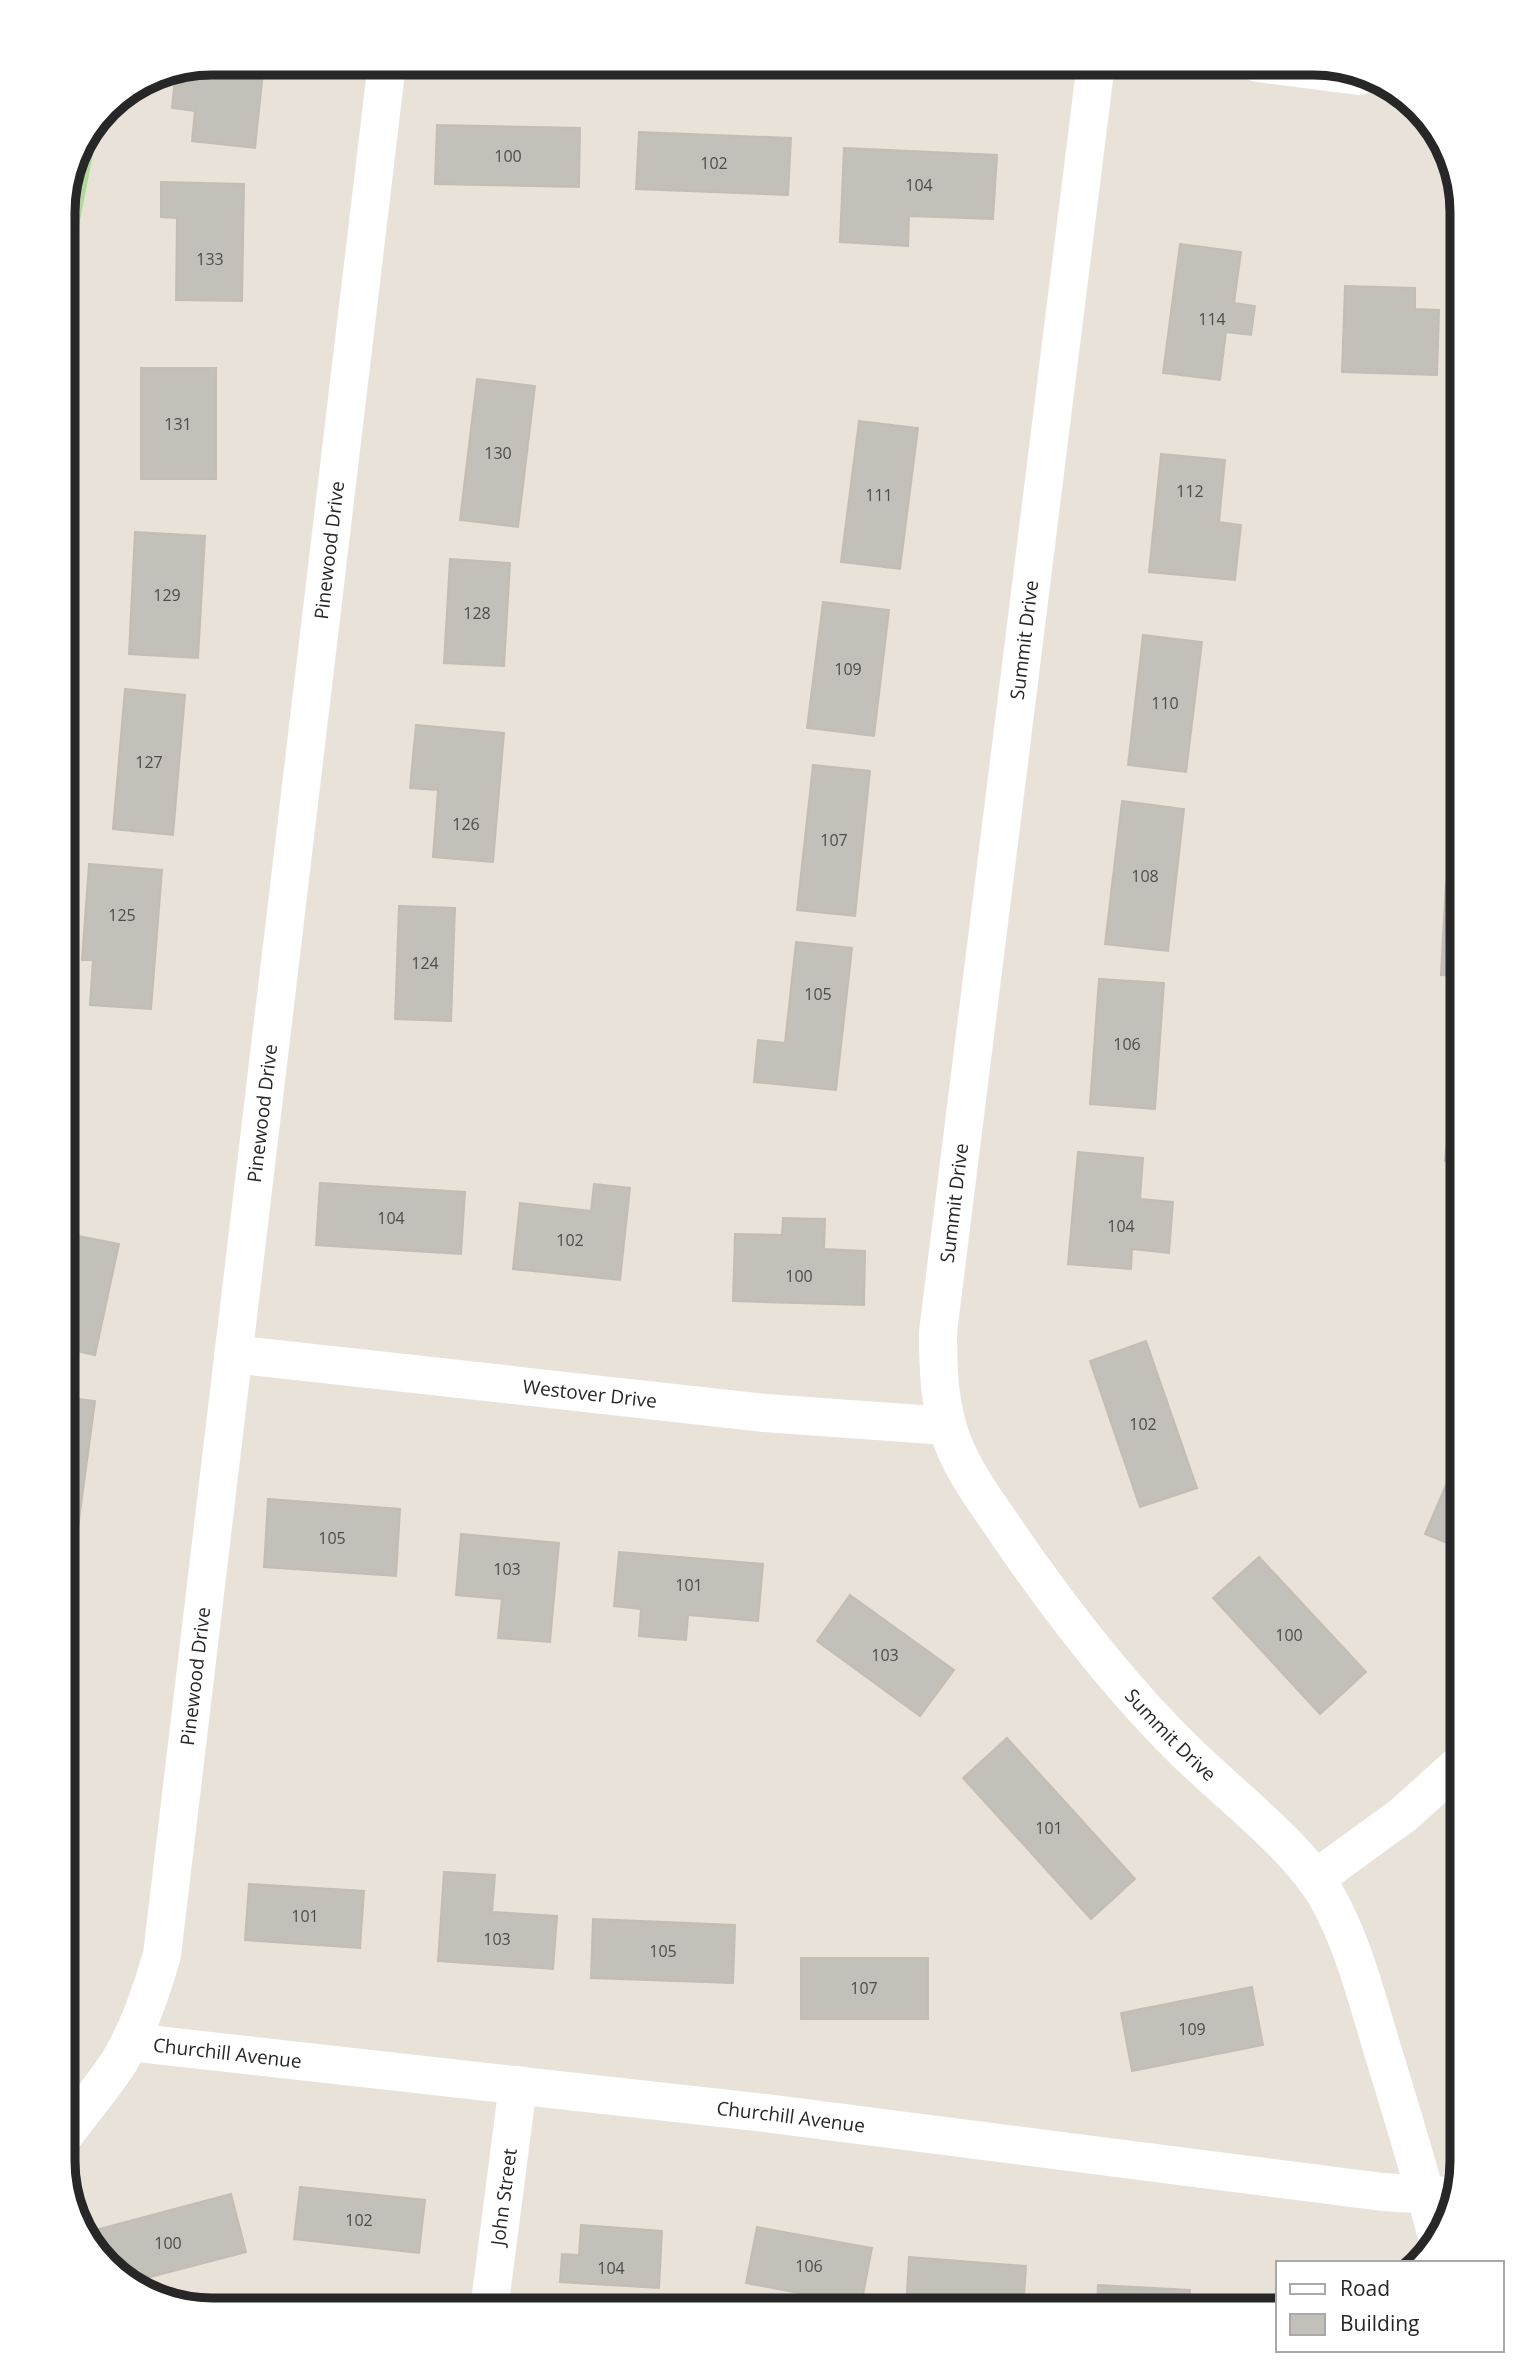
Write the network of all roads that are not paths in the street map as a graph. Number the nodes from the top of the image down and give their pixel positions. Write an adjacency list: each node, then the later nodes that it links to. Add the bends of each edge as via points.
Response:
1 (386, 75): 3 (street, Pinewood Drive)
2 (1094, 76): 4 (street, Summit Drive, via 938,1332 938,1379)
3 (233, 1354): 4 (street, Westover Drive, via 765,1413); 7 (street, Pinewood Drive, via 162,1955)
4 (947, 1426): 6 (street, Summit Drive, via 969,1476 1042,1583 1111,1669 1185,1751)
5 (1450, 1773): 6 (street, via 1403,1815)
6 (1315, 1879): 10 (street, Summit Drive, via 1342,1926)
7 (130, 2042): 8 (street, Churchill Avenue); 9 (street, Pinewood Drive)
8 (518, 2085): 10 (street, Churchill Avenue, via 773,2113 1383,2192); 12 (street, John Street)
9 (75, 2121)
10 (1439, 2195): 11 (street, Summit Drive)
11 (1439, 2214)
12 (491, 2297)

